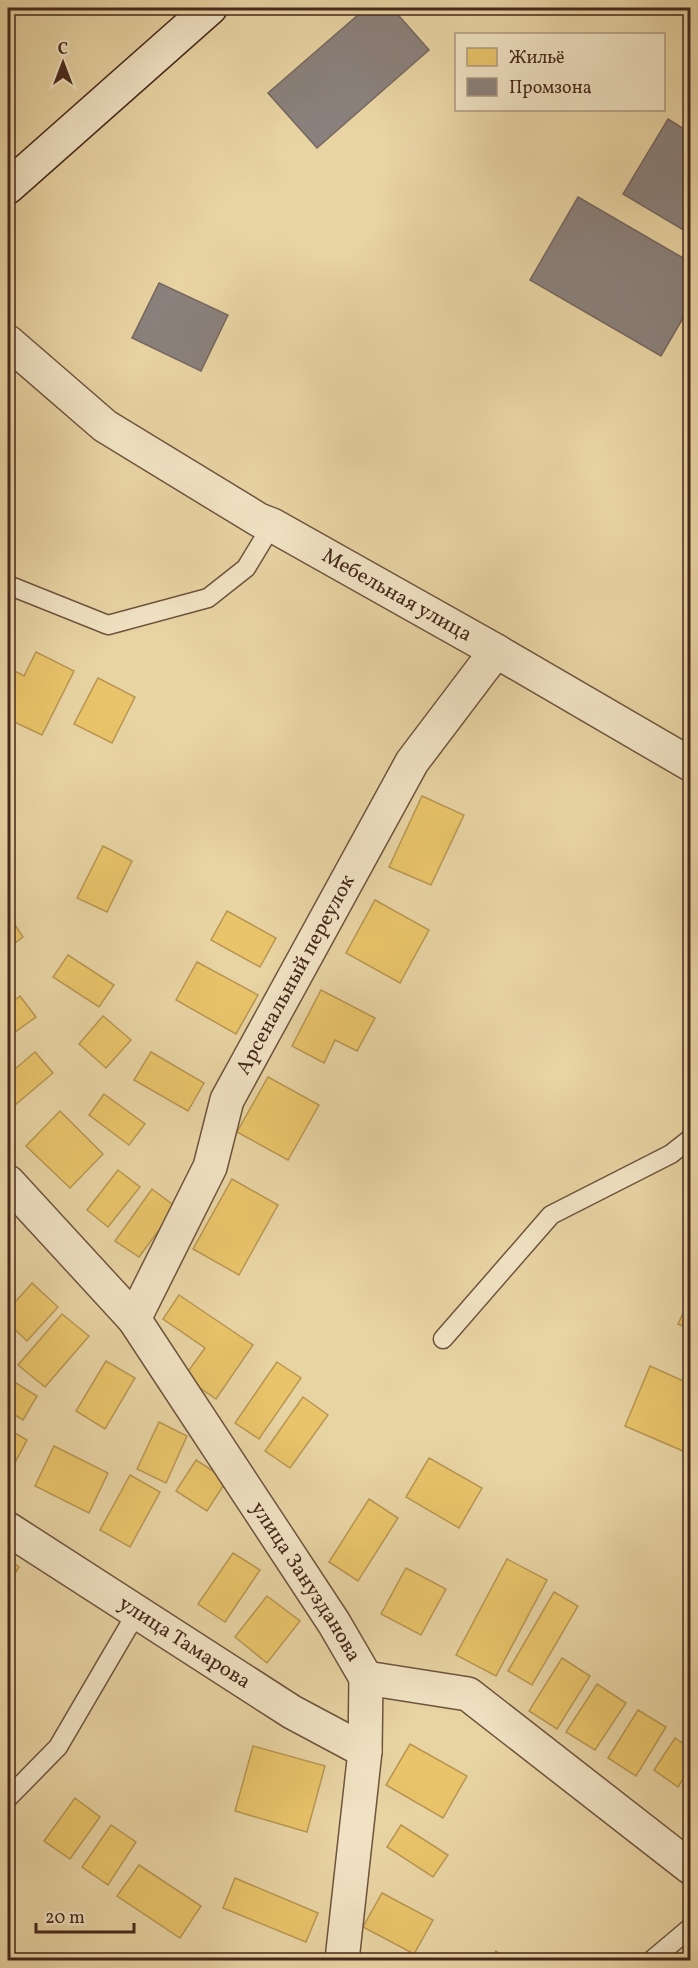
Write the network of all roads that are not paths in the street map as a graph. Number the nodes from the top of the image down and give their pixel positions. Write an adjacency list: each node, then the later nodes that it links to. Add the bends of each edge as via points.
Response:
1 (210, 8): 2 (street)
2 (8, 187)
3 (8, 342): 4 (street, Мебельная улица, via 105,426)
4 (272, 525): 5 (lane, via 246,568 208,598 108,625); 6 (street, Мебельная улица)
5 (8, 585)
6 (496, 651): 7 (street, Мебельная улица); 10 (street, Арсенальный переулок, via 412,762 227,1100 210,1167)
7 (690, 764)
8 (690, 1139): 11 (lane, via 671,1154 551,1215)
9 (8, 1182): 10 (street, улица Занузданова)
10 (135, 1320): 14 (street, улица Занузданова)
11 (442, 1339)
12 (8, 1529): 13 (street, улица Тамарова)
13 (137, 1612): 15 (street, улица Тамарова, via 292,1712); 16 (lane, via 58,1747)
14 (366, 1678): 15 (street); 17 (street, улица Занузданова, via 468,1694)
15 (364, 1751): 19 (street)
16 (8, 1798)
17 (690, 1867)
18 (690, 1928): 20 (lane)
19 (342, 1960)
20 (652, 1960)

